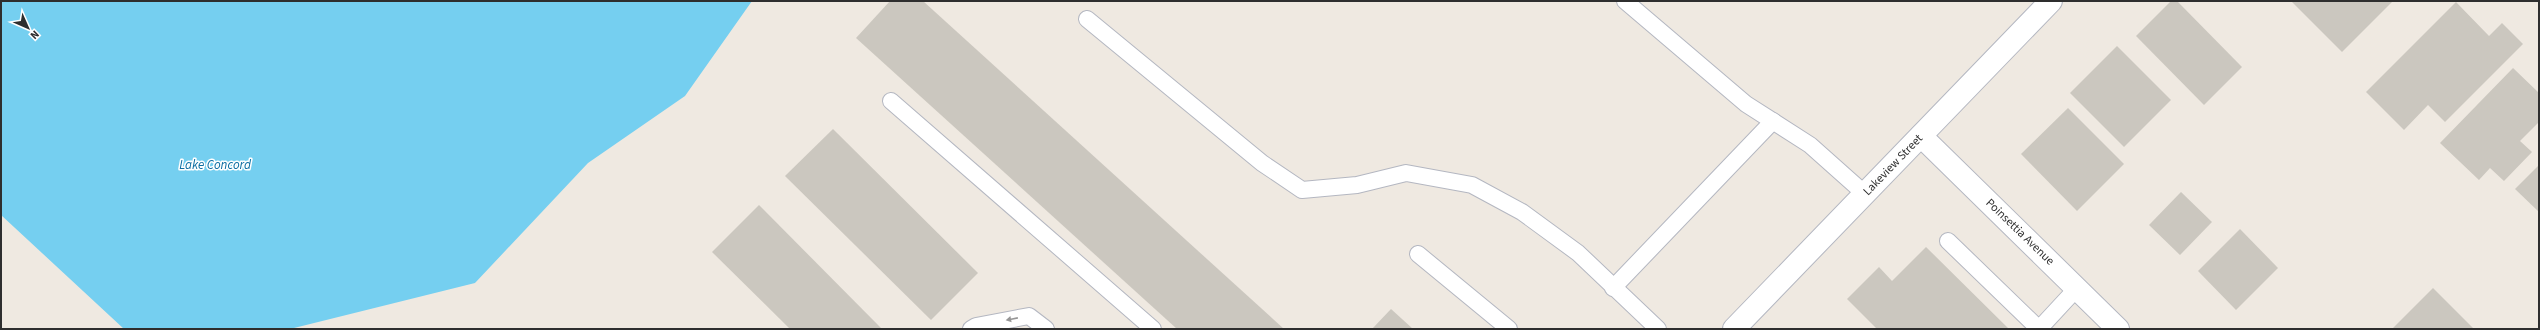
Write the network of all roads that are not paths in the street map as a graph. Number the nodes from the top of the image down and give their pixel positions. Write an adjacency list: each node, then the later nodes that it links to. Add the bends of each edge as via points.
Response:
1 (1625, 1): 5 (lane, via 1746,104)
2 (2051, 1): 6 (street, Lakeview Street)
3 (1087, 19): 10 (lane, via 1262,162 1302,190 1357,185 1406,173 1472,185 1522,212 1578,252)
4 (891, 101): 14 (lane)
5 (1773, 121): 7 (lane, via 1810,145); 10 (lane)
6 (1921, 136): 7 (street, Lakeview Street); 11 (street, Poinsettia Avenue)
7 (1865, 194): 17 (street, Lakeview Street)
8 (1948, 241): 18 (lane)
9 (1418, 254): 15 (lane)
10 (1613, 288): 16 (lane)
11 (2077, 288): 18 (lane); 19 (street, Poinsettia Avenue)
12 (971, 329): 13 (lane, one-way to 12, via 1028,316)
13 (1046, 329)
14 (1154, 329)
15 (1509, 329)
16 (1658, 329)
17 (1734, 329)
18 (2039, 329)
19 (2118, 329)

